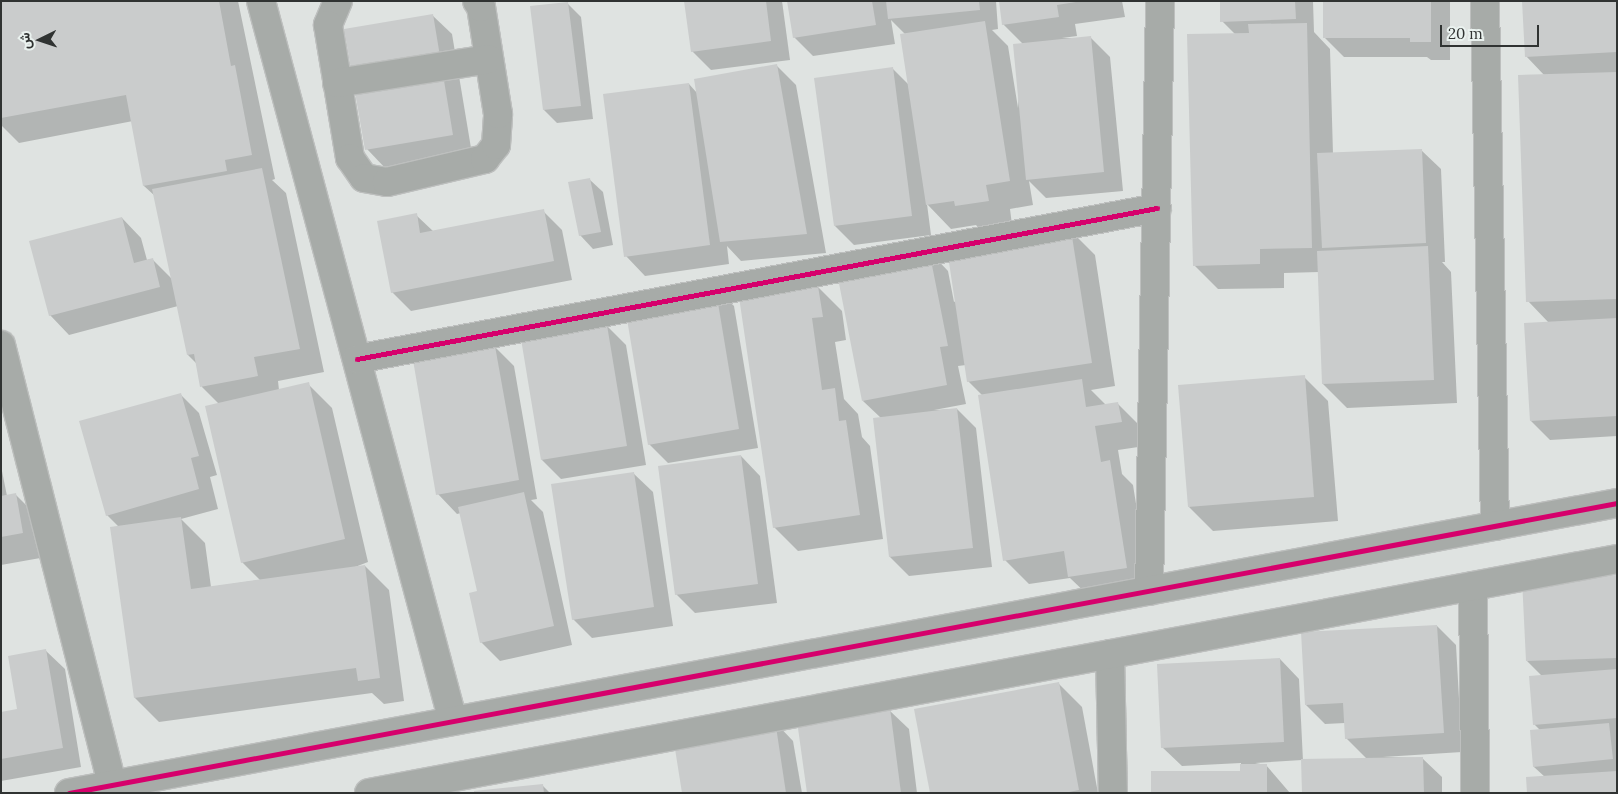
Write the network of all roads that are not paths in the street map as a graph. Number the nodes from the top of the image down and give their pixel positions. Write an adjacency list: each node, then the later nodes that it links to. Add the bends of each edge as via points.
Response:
1 (261, 1): 10 (street)
2 (338, 1): 7 (street, via 328,25)
3 (477, 1): 6 (street, via 481,7)
4 (1160, 1): 8 (street)
5 (1485, 1): 12 (street)
6 (488, 58): 7 (street); 7 (street, via 498,114 496,145 485,159 387,182 364,178 350,158)
7 (337, 83)
8 (1156, 208): 10 (street); 15 (street)
9 (1, 345): 18 (street)
10 (357, 359): 17 (street)
11 (1617, 503): 12 (street)
12 (1495, 526): 15 (street)
13 (1617, 559): 14 (street)
14 (1473, 586): 16 (street); 22 (street)
15 (1149, 591): 17 (street)
16 (1110, 654): 20 (street); 21 (street)
17 (453, 721): 18 (street)
18 (113, 789): 19 (street)
19 (69, 793)
20 (369, 793)
21 (1113, 793)
22 (1475, 793)

